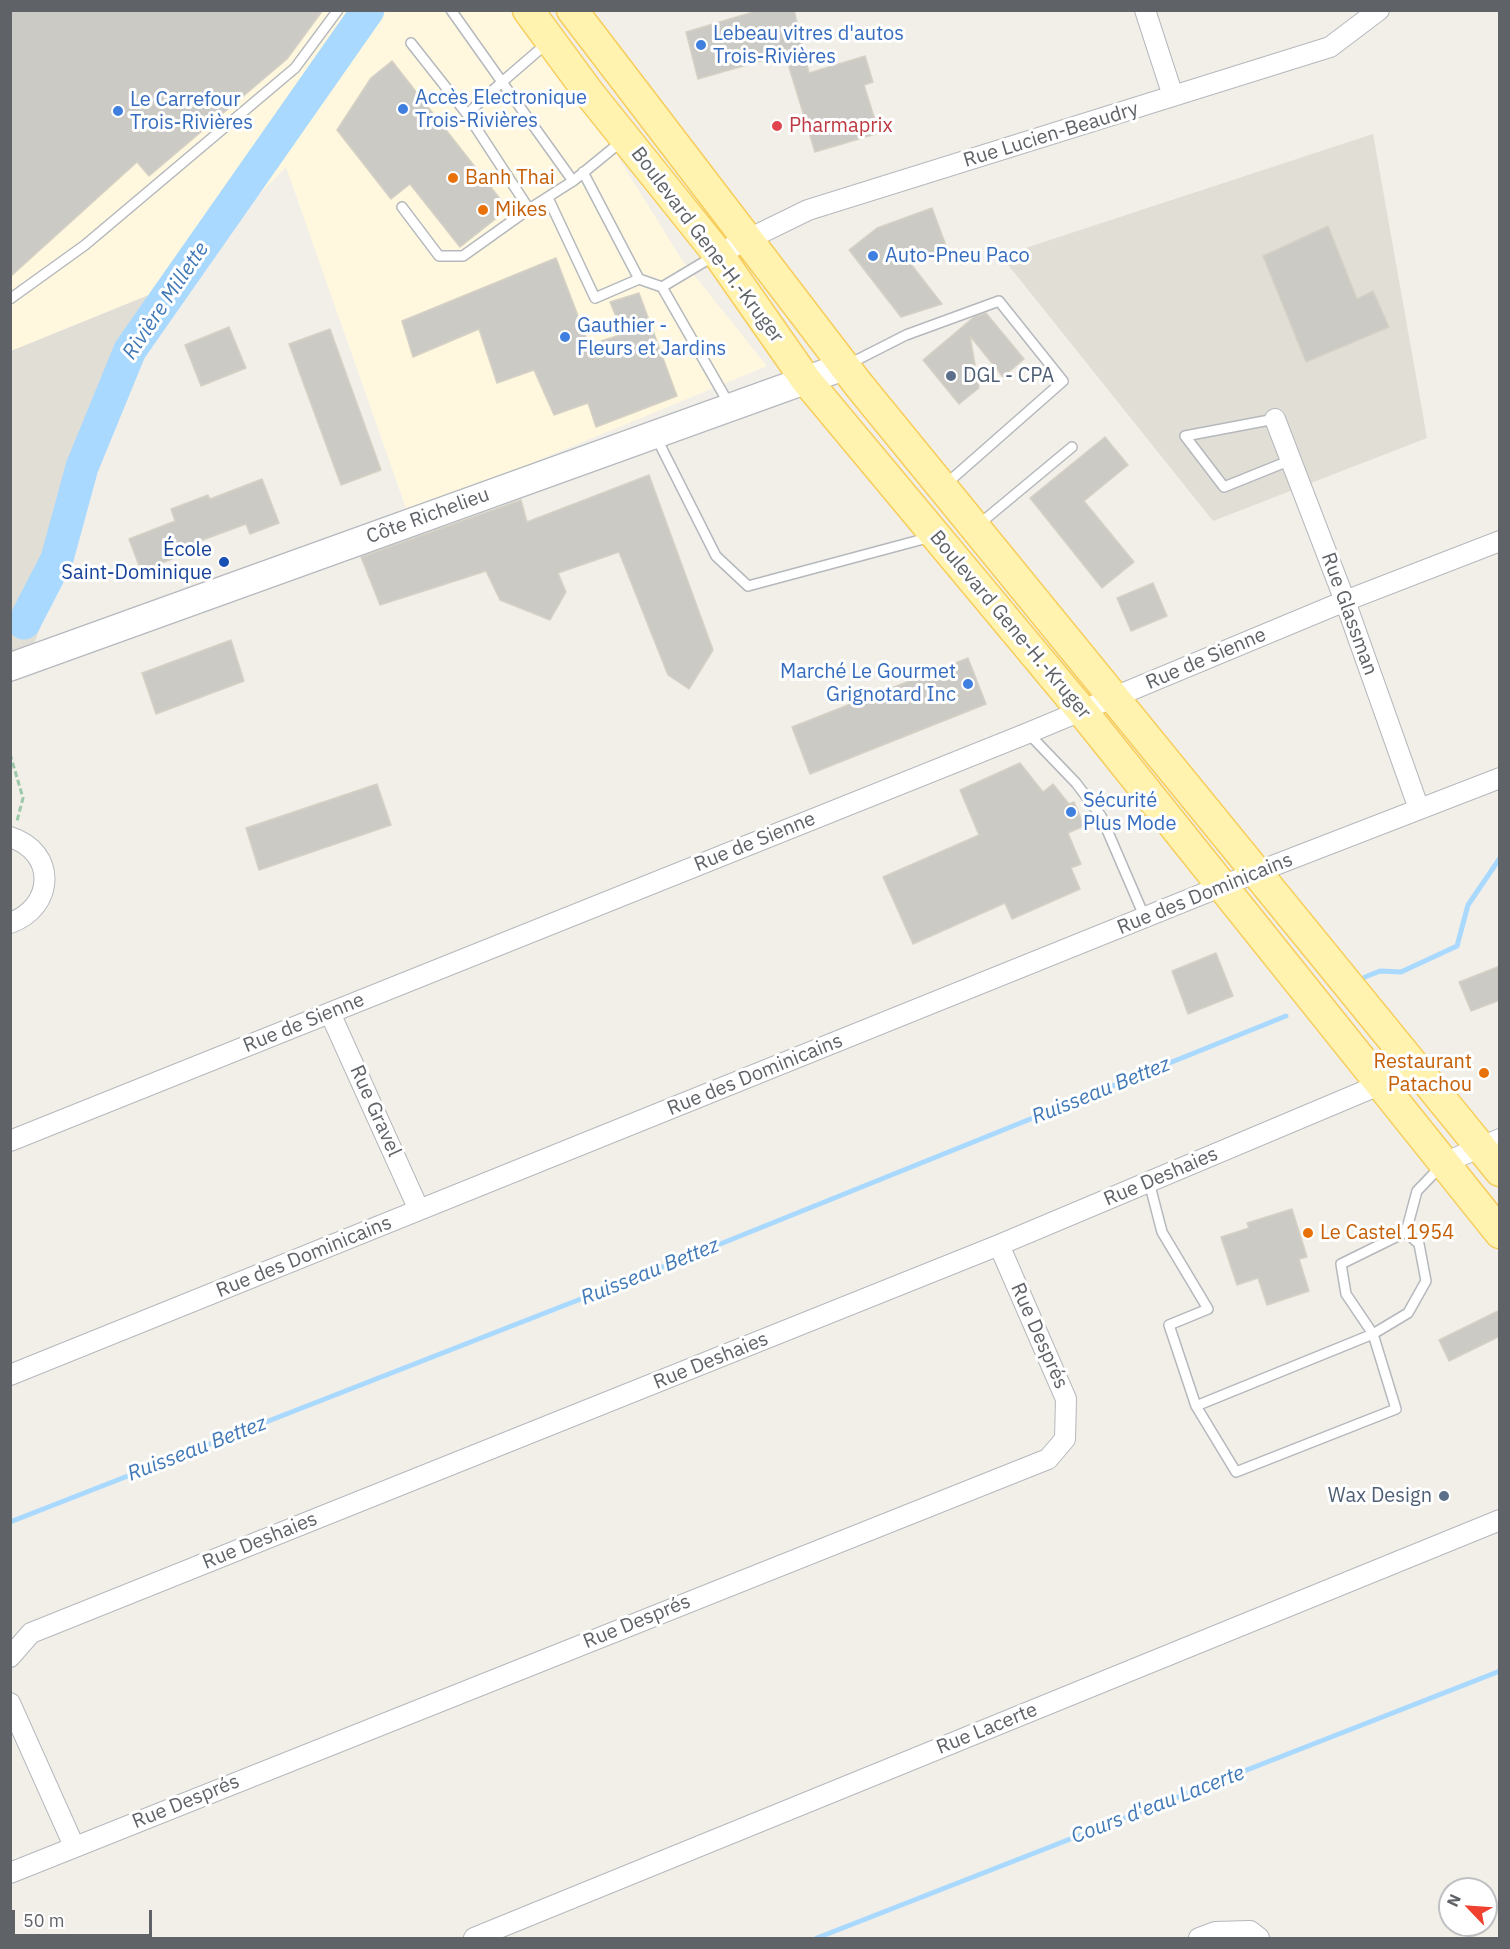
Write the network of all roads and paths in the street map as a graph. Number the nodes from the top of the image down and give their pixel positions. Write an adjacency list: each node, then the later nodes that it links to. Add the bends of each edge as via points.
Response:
1 (338, 10): 22 (lane, via 295,68 85,245)
2 (451, 10): 9 (lane)
3 (528, 10): 7 (main road, Boulevard Gene-H.-Kruger)
4 (572, 10): 18 (main road, Boulevard Gene-H.-Kruger)
5 (1145, 10): 10 (street)
6 (1379, 10): 10 (street, Rue Lucien-Beaudry, via 1330,47)
7 (550, 40): 9 (lane); 12 (main road, Boulevard Gene-H.-Kruger)
8 (411, 43): 11 (lane)
9 (502, 82): 11 (lane); 14 (lane)
10 (1173, 96): 18 (street, Rue Lucien-Beaudry, via 808,210)
11 (467, 114): 17 (lane)
12 (626, 138): 13 (lane); 19 (main road, Boulevard Gene-H.-Kruger)
13 (583, 172): 14 (lane); 20 (lane)
14 (573, 181): 15 (lane)
15 (548, 198): 17 (lane); 20 (lane, via 595,298)
16 (402, 207): 17 (lane, via 439,256 446,257 463,256)
17 (529, 209)
18 (747, 240): 19 (street, Rue Lucien-Beaudry); 23 (main road, Boulevard Gene-H.-Kruger)
19 (718, 254): 21 (lane); 24 (main road, Boulevard Gene-H.-Kruger)
20 (639, 279): 21 (lane)
21 (662, 287): 25 (lane)
22 (10, 299)
23 (845, 366): 24 (street, Côte Richelieu); 30 (main road, Boulevard Gene-H.-Kruger); 30 (lane, via 906,335 999,301 1063,381)
24 (806, 380): 25 (street, Côte Richelieu); 32 (main road, Boulevard Gene-H.-Kruger)
25 (730, 406): 27 (street, Côte Richelieu)
26 (1275, 419): 29 (street, Rue Glassman); 29 (lane, via 1185,435 1224,488)
27 (655, 434): 32 (lane, via 716,556 748,586); 35 (street, Côte Richelieu)
28 (1072, 447): 31 (lane)
29 (1291, 460): 34 (street, Rue Glassman)
30 (943, 487): 31 (main road, Boulevard Gene-H.-Kruger)
31 (975, 527): 36 (main road, Boulevard Gene-H.-Kruger)
32 (935, 535): 37 (main road, Boulevard Gene-H.-Kruger)
33 (1500, 541): 34 (street, Rue de Sienne)
34 (1345, 601): 36 (street, Rue de Sienne); 41 (street, Rue Glassman)
35 (10, 667)
36 (1114, 698): 37 (street, Rue de Sienne); 43 (main road, Boulevard Gene-H.-Kruger)
37 (1082, 711): 38 (street, Rue de Sienne); 44 (main road, Boulevard Gene-H.-Kruger)
38 (1028, 733): 45 (lane, via 1076,783 1101,816); 47 (street, Rue de Sienne)
39 (10, 754): 42 (path, via 24,798)
40 (1500, 778): 41 (street, Rue des Dominicains)
41 (1419, 809): 43 (street, Rue des Dominicains)
42 (11, 837): 46 (street, via 36,853 45,880 35,908)
43 (1257, 872): 44 (street, Rue des Dominicains); 48 (main road, Boulevard Gene-H.-Kruger)
44 (1221, 887): 45 (street, Rue des Dominicains); 49 (main road, Boulevard Gene-H.-Kruger)
45 (1145, 918): 55 (street, Rue des Dominicains)
46 (10, 923)
47 (330, 1013): 50 (street, Rue de Sienne); 55 (street, Rue Gravel)
48 (1417, 1069): 49 (street, Rue Deshaies); 51 (main road, Boulevard Gene-H.-Kruger)
49 (1381, 1086): 52 (main road, Boulevard Gene-H.-Kruger); 54 (street, Rue Deshaies)
50 (10, 1141)
51 (1490, 1143): 52 (street); 53 (main road, Boulevard Gene-H.-Kruger)
52 (1444, 1163): 56 (lane, via 1417,1191); 57 (main road, Boulevard Gene-H.-Kruger)
53 (1500, 1171)
54 (1149, 1182): 58 (street, Rue Deshaies); 61 (lane, via 1162,1232 1208,1309 1170,1325)
55 (419, 1210): 60 (street, Rue des Dominicains)
56 (1406, 1232): 59 (lane, via 1419,1244 1426,1281 1408,1312); 59 (lane, via 1341,1264 1346,1294)
57 (1500, 1233)
58 (999, 1245): 63 (street, Rue Deshaies, via 31,1633); 65 (street, Rue Després, via 1066,1398 1065,1438 1048,1459)
59 (1373, 1334): 61 (lane); 61 (lane, via 1396,1409 1236,1472)
60 (10, 1375)
61 (1197, 1406)
62 (1500, 1520): 67 (street, Rue Lacerte)
63 (10, 1657)
64 (10, 1702): 65 (street)
65 (74, 1846): 66 (street, Rue Després)
66 (10, 1873)
67 (474, 1938)
68 (1199, 1938): 69 (street, via 1215,1932 1250,1931)
69 (1259, 1938)

